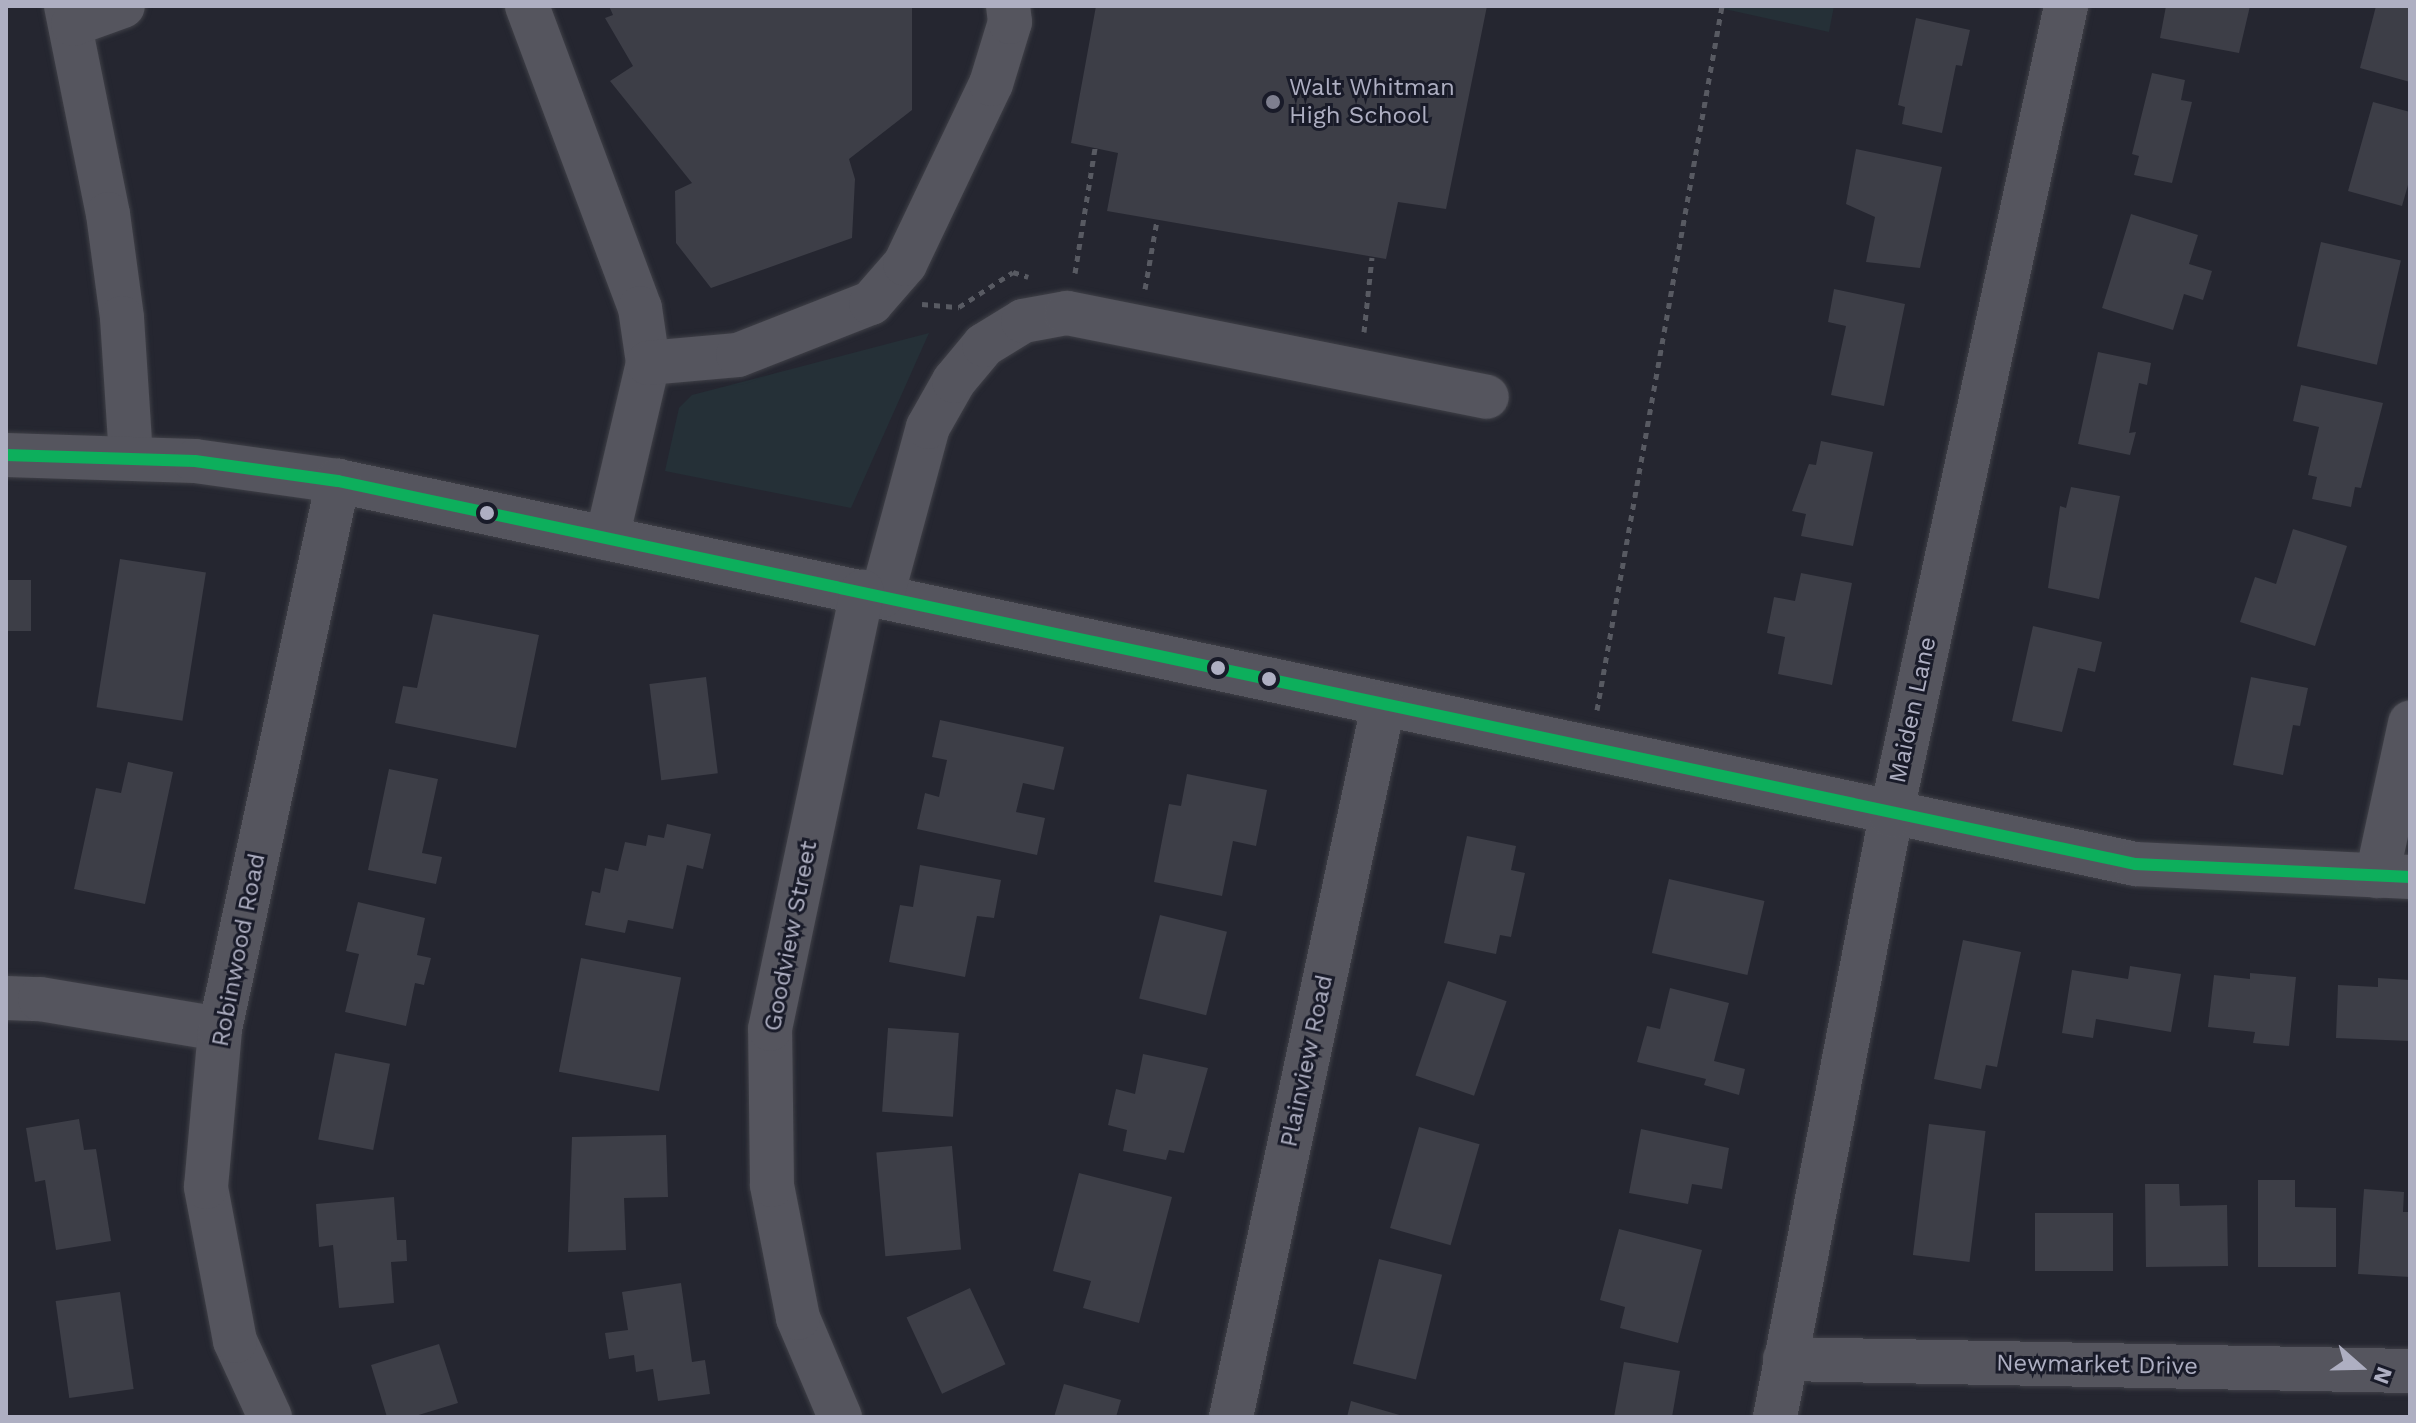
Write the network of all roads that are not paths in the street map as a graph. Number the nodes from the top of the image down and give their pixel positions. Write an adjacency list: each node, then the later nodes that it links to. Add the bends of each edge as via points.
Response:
1 (123, 6): 5 (street)
2 (527, 6): 6 (street, via 636,286)
3 (1008, 6): 6 (street, via 1010,22 991,84 905,264 871,303 738,355)
4 (2066, 6): 15 (street, Maiden Lane)
5 (69, 15): 9 (street, via 91,113 122,318)
6 (648, 363): 11 (street)
7 (1487, 397): 12 (street, Goodview Street, via 1067,313 1023,321 984,345 954,381 928,427)
8 (6, 455): 9 (street)
9 (131, 457): 10 (street)
10 (338, 481): 11 (street); 18 (street, Robinwood Road)
11 (607, 538): 12 (street)
12 (872, 594): 13 (street); 22 (street, Goodview Street, via 770,1029 772,1185 798,1318)
13 (1383, 706): 15 (street); 23 (street, Plainview Road)
14 (2410, 723): 16 (street)
15 (1891, 815): 16 (street, via 2136,864); 19 (street, Maiden Lane)
16 (2394, 876)
17 (6, 998): 18 (street)
18 (220, 1029): 21 (street, Robinwood Road, via 206,1187 235,1341)
19 (1785, 1359): 20 (street, Newmarket Drive); 24 (street, Maiden Lane)
20 (2410, 1371)
21 (270, 1417)
22 (840, 1417)
23 (1231, 1417)
24 (1775, 1417)

